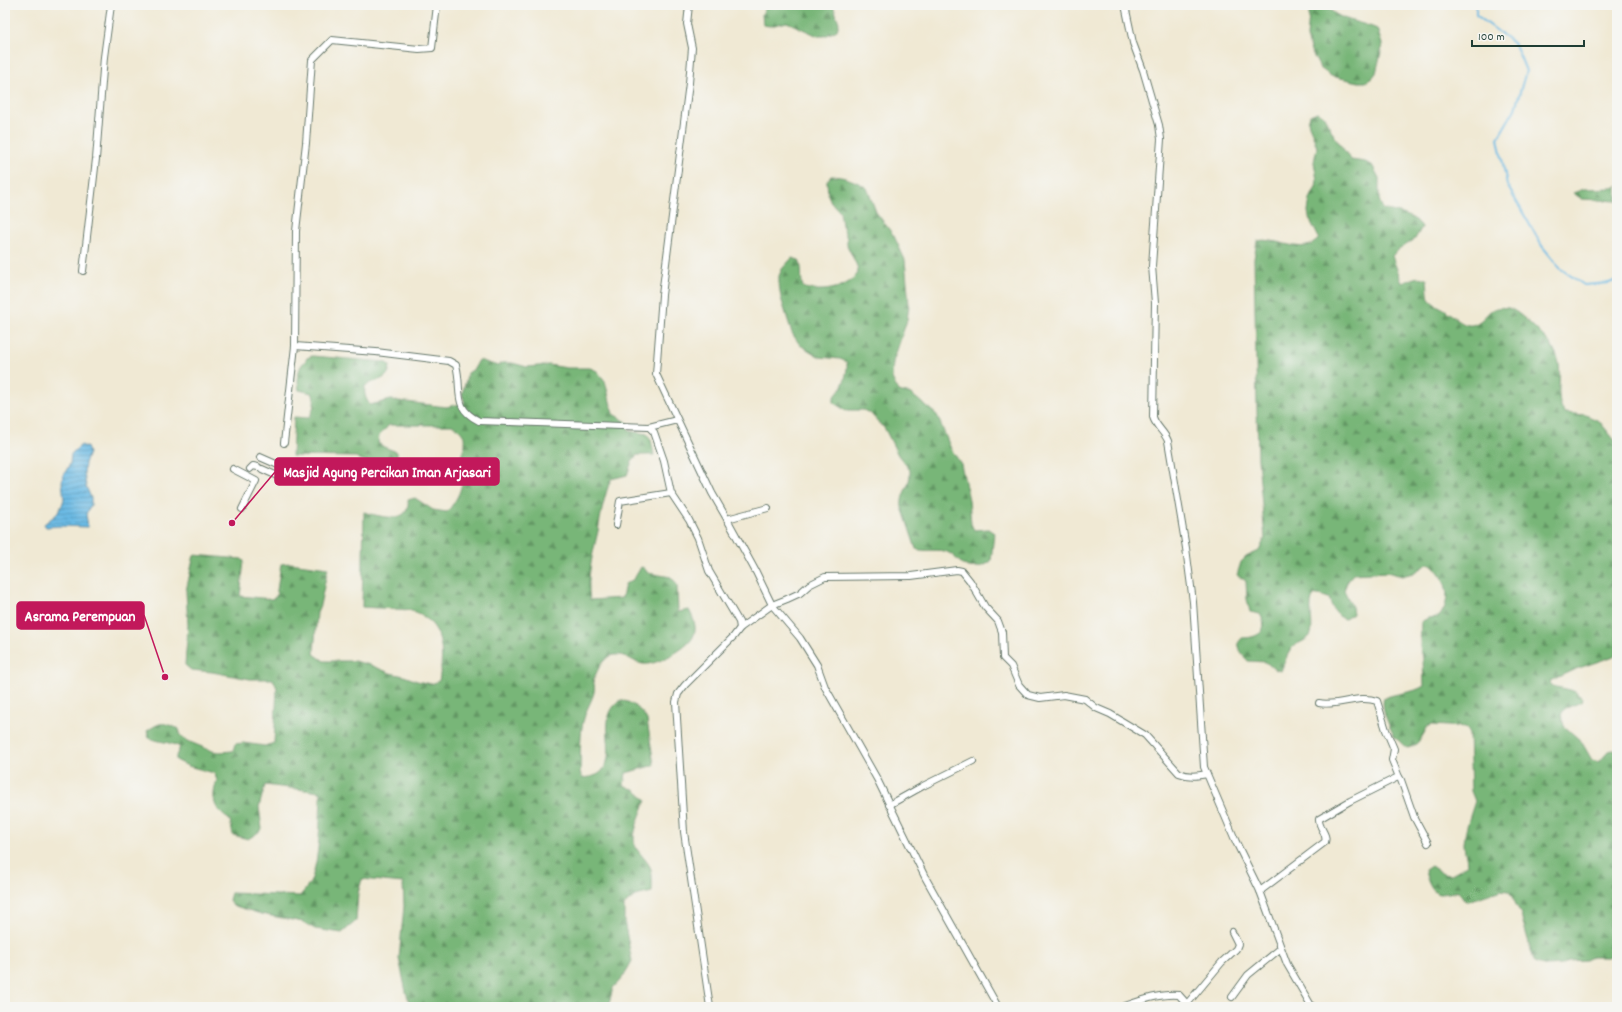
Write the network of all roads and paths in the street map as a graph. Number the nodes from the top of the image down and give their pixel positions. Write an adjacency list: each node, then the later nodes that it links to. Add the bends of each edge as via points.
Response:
1 (111, 5): 5 (street)
2 (437, 5): 6 (street, via 432,48 419,49 332,40 312,60 296,231)
3 (689, 5): 7 (street, via 687,24 692,48 689,83 662,296 656,374)
4 (1126, 5): 25 (street, via 1133,43 1159,125 1152,266 1155,303 1153,417 1155,424 1166,435 1168,441 1186,548 1193,602 1204,767)
5 (83, 271)
6 (295, 346): 8 (street, via 450,361 456,365 461,406 465,412 479,421); 9 (street)
7 (677, 420): 8 (street); 19 (street)
8 (649, 427): 16 (street, via 654,432 664,461)
9 (284, 443)
10 (260, 457): 11 (street)
11 (265, 466): 13 (street); 13 (street); 14 (street, via 253,466)
12 (233, 469): 14 (street)
13 (277, 470): 15 (street)
14 (249, 473): 18 (street, via 256,482)
15 (284, 479)
16 (671, 493): 20 (street, via 620,502); 22 (street, via 689,520 709,571)
17 (768, 508): 19 (street)
18 (242, 509)
19 (727, 519): 21 (street)
20 (616, 525)
21 (772, 605): 22 (street); 25 (street, via 800,593 809,585 825,578 911,576 953,570 962,572 985,607 998,620 1002,632 1003,658 1011,666 1020,688 1028,696 1081,697 1145,735 1179,773 1185,776); 27 (street, via 800,638 817,665 825,687 877,778)
22 (740, 628): 33 (street, via 685,685 676,702 684,832)
23 (1319, 703): 26 (street, via 1326,705 1369,699 1377,701 1394,748 1392,760)
24 (973, 761): 27 (street)
25 (1207, 774): 29 (street)
26 (1399, 777): 28 (street, via 1414,817); 29 (street, via 1350,800 1319,819 1318,822 1326,837 1325,842)
27 (889, 805): 34 (street, via 925,877)
28 (1428, 842)
29 (1260, 891): 31 (street)
30 (1232, 932): 35 (street, via 1238,944 1236,949 1187,1004 1179,995 1172,994)
31 (1281, 948): 32 (street, via 1248,975); 36 (street, via 1287,964)
32 (1232, 997)
33 (710, 1007)
34 (998, 1007)
35 (1122, 1007)
36 (1312, 1007)

